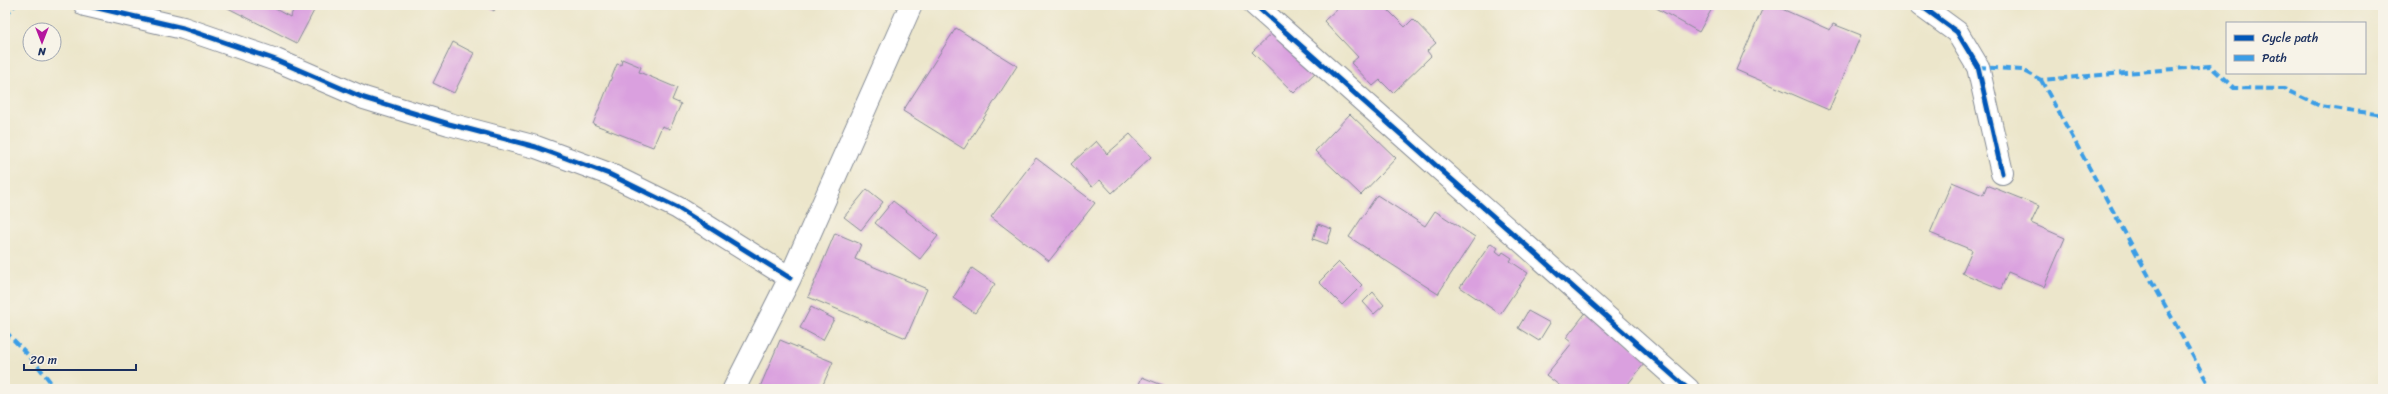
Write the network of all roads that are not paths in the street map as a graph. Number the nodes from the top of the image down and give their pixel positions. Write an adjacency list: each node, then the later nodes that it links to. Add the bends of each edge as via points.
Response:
1 (85, 5): 6 (street, via 183,28 276,60 364,98 536,147 609,174 678,208)
2 (911, 5): 6 (street)
3 (1255, 5): 8 (street)
4 (1920, 5): 5 (street, via 1957,32 1978,66)
5 (2002, 173)
6 (790, 278): 7 (street)
7 (734, 389)
8 (1688, 389)

